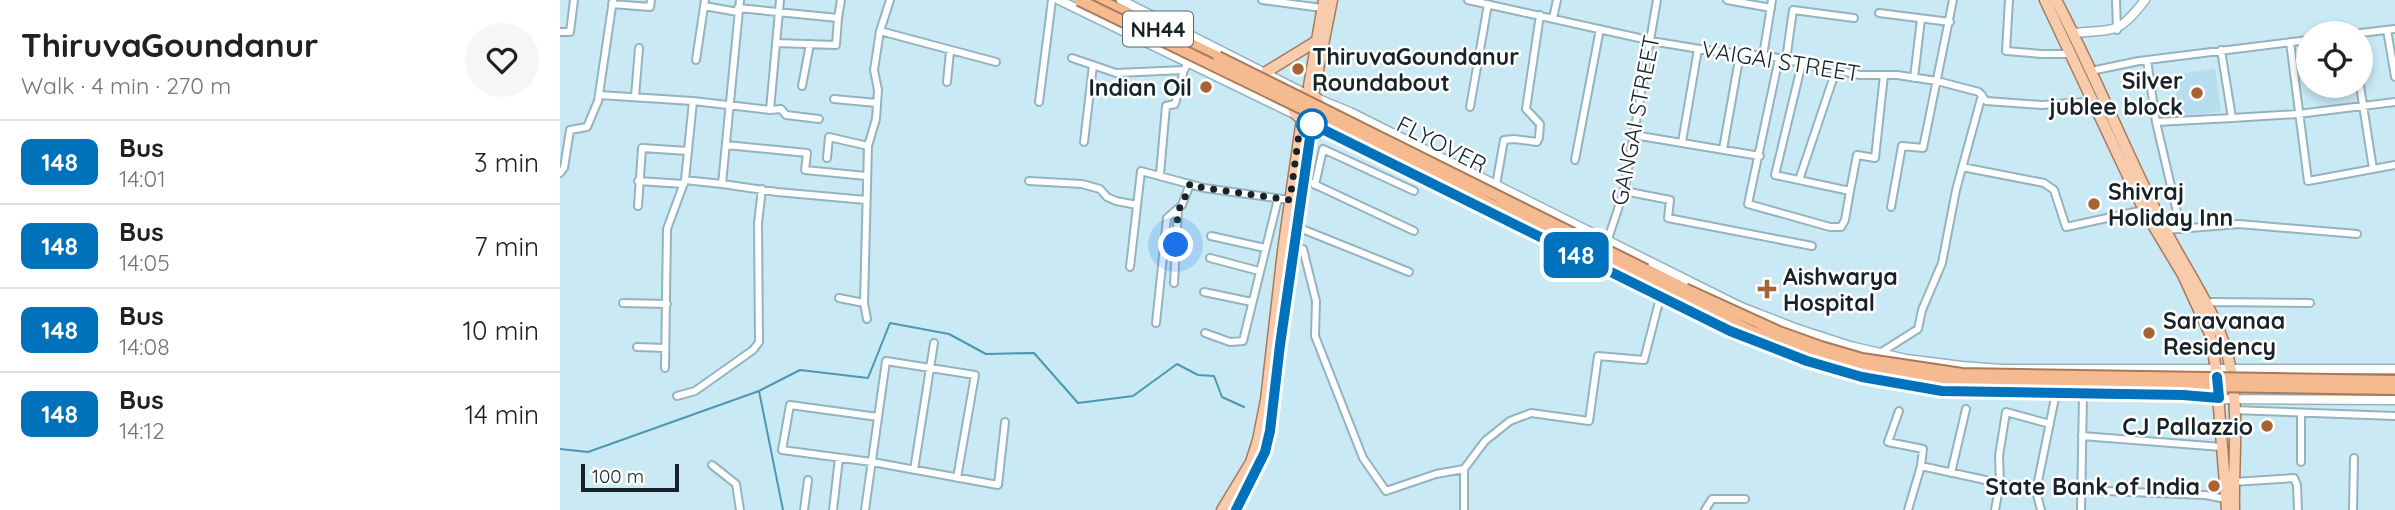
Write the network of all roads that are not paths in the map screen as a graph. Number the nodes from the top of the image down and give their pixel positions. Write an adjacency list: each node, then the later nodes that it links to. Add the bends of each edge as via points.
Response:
1 (575, 0): 44 (street, via 570,32)
2 (651, 0): 25 (street, via 650,7)
3 (740, 0): 31 (street)
4 (780, 0): 32 (street)
5 (841, 0): 35 (street)
6 (890, 0): 45 (street)
7 (1052, 0): 86 (street)
8 (1059, 0): 68 (street)
9 (1079, 0): 151 (highway, NH44, bridge, via 1490,204)
10 (1099, 0): 151 (highway, FLYOVER / NH44, bridge)
11 (1121, 0): 71 (street)
12 (1262, 0): 27 (street)
13 (1332, 0): 79 (main road)
14 (1468, 0): 28 (street, VAIGAI STREET)
15 (1557, 0): 36 (street)
16 (1657, 0): 47 (street, GANGAI STREET)
17 (1727, 0): 30 (street)
18 (1772, 0): 30 (street)
19 (1953, 0): 39 (street)
20 (2009, 0): 59 (street, via 2006,51)
21 (2045, 0): 59 (main road)
22 (2056, 0): 46 (main road)
23 (2116, 0): 42 (street)
24 (2145, 0): 42 (street)
25 (612, 2): 78 (street)
26 (704, 3): 31 (street); 63 (street)
27 (1323, 4): 49 (main road)
28 (1488, 4): 29 (street, VAIGAI STREET); 91 (street)
29 (1503, 4): 34 (street, VAIGAI STREET)
30 (1771, 8): 60 (street)
31 (738, 10): 32 (street); 90 (street)
32 (779, 12): 35 (street); 51 (street)
33 (1879, 13): 38 (street)
34 (1540, 15): 36 (street, VAIGAI STREET); 123 (street, via 1526,109 1540,124 1539,138 1537,142 1504,140)
35 (838, 18): 52 (street, via 836,46)
36 (1553, 18): 40 (street, VAIGAI STREET)
37 (1854, 18): 62 (street, via 1793,10)
38 (1921, 19): 39 (street); 74 (street)
39 (1950, 22): 75 (street)
40 (1600, 29): 47 (street, VAIGAI STREET); 107 (street)
41 (2391, 29): 43 (street); 73 (street)
42 (2117, 30): 46 (street)
43 (2373, 31)
44 (560, 32)
45 (880, 32): 56 (street); 88 (street, via 874,70)
46 (2073, 33): 57 (main road)
47 (1651, 41): 54 (street, VAIGAI STREET); 98 (street, GANGAI STREET)
48 (2296, 41): 50 (street)
49 (1315, 42): 71 (main road); 79 (main road)
50 (2291, 42): 55 (street); 93 (street)
51 (776, 43): 52 (street); 92 (street)
52 (810, 44): 77 (street)
53 (639, 48): 81 (street)
54 (1698, 49): 58 (street, VAIGAI STREET); 100 (street)
55 (2221, 50): 64 (street); 94 (street)
56 (950, 51): 65 (street); 76 (street)
57 (2083, 52): 59 (street); 70 (main road)
58 (1740, 54): 60 (street, VAIGAI STREET); 103 (street)
59 (2071, 54): 84 (main road)
60 (1763, 56): 62 (street, VAIGAI STREET)
61 (1072, 58): 67 (street)
62 (1782, 59): 66 (street, VAIGAI STREET); 105 (street)
63 (696, 60)
64 (2147, 60): 70 (street); 97 (street)
65 (996, 62)
66 (1802, 63): 69 (street, VAIGAI STREET); 116 (street, via 1774,174)
67 (1093, 65): 68 (street, via 1116,73); 99 (street)
68 (1186, 67): 96 (street); 112 (street, via 1175,104 1166,106)
69 (1836, 70): 72 (street, VAIGAI STREET); 116 (street)
70 (2091, 71): 139 (main road)
71 (1266, 72): 79 (street)
72 (1884, 75): 74 (street, VAIGAI STREET); 127 (street, via 1874,158 1857,155)
73 (2395, 77)
74 (1914, 78): 75 (street, VAIGAI STREET)
75 (1937, 81): 80 (street, VAIGAI STREET); 133 (street, via 1923,148 1902,146)
76 (947, 82)
77 (802, 86)
78 (599, 95): 81 (street); 111 (street, via 587,127 570,130)
79 (1310, 95): 96 (main road, via 1319,109); 96 (main road, via 1298,97 1294,103 1294,110); 123 (street)
80 (1982, 96): 84 (street, VAIGAI STREET, via 1986,101 2042,105); 109 (street)
81 (635, 97): 85 (street)
82 (2362, 98): 89 (street)
83 (834, 99): 88 (street)
84 (2092, 100): 135 (main road)
85 (693, 101): 90 (street); 104 (street)
86 (1039, 102)
87 (2395, 102): 89 (street)
88 (877, 103): 102 (street)
89 (2364, 106): 93 (street); 110 (street)
90 (729, 107): 92 (street); 101 (street)
91 (1470, 107)
92 (770, 110): 95 (street)
93 (2298, 114): 94 (street); 110 (street, via 2308,181)
94 (2232, 118): 97 (street)
95 (819, 119)
96 (1306, 119): 113 (main road); 115 (main road); 153 (street)
97 (2156, 122): 138 (street)
98 (1634, 135): 100 (street); 126 (street, GANGAI STREET)
99 (1084, 142)
100 (1682, 142): 103 (street)
101 (726, 145): 114 (street, via 807,153 805,170); 120 (street)
102 (868, 146): 106 (street, via 829,137); 114 (street)
103 (1723, 149): 105 (street)
104 (688, 151): 117 (street, via 642,148); 119 (street)
105 (1759, 156): 127 (street, via 1748,204 1830,228 1841,227)
106 (827, 158)
107 (1575, 160)
108 (2395, 165): 110 (street)
109 (1962, 167): 135 (street, via 2044,183 2054,190 2066,227); 169 (street, via 1942,263 1918,329)
110 (2373, 169)
111 (560, 173)
112 (1160, 174): 121 (street); 131 (street, via 1141,171)
113 (1293, 174): 115 (street); 130 (main road)
114 (866, 176): 129 (street)
115 (1304, 180): 122 (street); 137 (main road)
116 (1799, 180): 127 (street)
117 (638, 181): 119 (street); 132 (street)
118 (1029, 181): 131 (street, via 1082,184 1100,189 1116,201)
119 (684, 182): 120 (street); 161 (street, via 667,229)
120 (722, 184): 124 (street)
121 (1190, 184): 128 (street); 134 (street)
122 (1315, 185): 125 (street, via 1323,149); 140 (street)
123 (1496, 185): 143 (street)
124 (762, 189): 129 (street); 179 (street, via 759,342 695,391)
125 (1414, 191)
126 (1624, 191): 143 (street, GANGAI STREET); 144 (street, via 1670,200 1668,218)
127 (1850, 191)
128 (1278, 199): 130 (street); 145 (street)
129 (866, 200): 159 (street)
130 (1290, 200): 136 (main road)
131 (1137, 205): 148 (street)
132 (638, 206)
133 (1891, 207)
134 (1178, 210): 152 (street); 164 (street, via 1167,218)
135 (2144, 210): 172 (main road, via 2183,275 2210,334)
136 (1286, 223): 137 (street); 214 (main road, via 1258,440 1251,462)
137 (1297, 227): 150 (street); 215 (main road, via 1270,431 1265,452)
138 (2181, 229): 139 (street); 141 (street, via 2239,224)
139 (2166, 230): 162 (main road)
140 (1413, 231)
141 (2357, 234)
142 (1211, 236): 145 (street)
143 (1608, 239): 153 (street)
144 (1812, 246)
145 (1265, 248): 149 (street)
146 (1303, 249): 199 (street, via 1316,301 1315,336 1363,458 1385,491)
147 (1210, 258): 149 (street)
148 (1130, 267)
149 (1259, 271): 157 (street)
150 (1409, 272)
151 (1643, 274): 153 (highway, NH44)
152 (1174, 283)
153 (1664, 284): 155 (highway, NH44); 169 (street); 177 (street, via 1765,346 1862,377 1942,391); 199 (street, via 1644,360 1598,356 1589,421 1531,413 1510,421 1485,441)
154 (1204, 292): 157 (street)
155 (1683, 293): 175 (highway, NH44, bridge, via 1862,359 1962,374); 176 (highway, NH44, bridge, via 1751,331 1796,348 1908,376 1990,384)
156 (839, 298): 159 (street)
157 (1252, 302): 165 (street, via 1244,341 1230,342)
158 (623, 303): 161 (street)
159 (864, 303): 163 (street)
160 (2310, 303): 162 (street)
161 (667, 304): 168 (street)
162 (2207, 304): 174 (main road)
163 (867, 319)
164 (1156, 323)
165 (1205, 333)
166 (934, 343): 171 (street)
167 (637, 347): 168 (street)
168 (666, 348): 170 (street)
169 (1880, 353): 172 (street, via 2001,369)
170 (665, 368)
171 (930, 368): 188 (street, via 886,361); 200 (street); 202 (street, via 975,375)
172 (2216, 369): 174 (street); 180 (main road)
173 (2395, 369): 174 (street)
174 (2231, 370): 181 (main road)
175 (2395, 381)
176 (2395, 389)
177 (2056, 393): 178 (street); 190 (street)
178 (2082, 394): 180 (street); 191 (street)
179 (677, 396)
180 (2219, 398): 181 (street); 192 (main road)
181 (2233, 398): 182 (street); 184 (main road)
182 (2395, 400)
183 (1965, 409): 201 (street)
184 (2233, 410): 186 (street); 204 (main road)
185 (1899, 411): 198 (street, via 1888,442 1923,449)
186 (2301, 413): 187 (street); 196 (street)
187 (2395, 416)
188 (878, 417): 193 (street, via 790,405 782,450); 195 (street)
189 (1005, 422): 202 (street, via 998,485)
190 (2050, 424): 205 (street, via 2006,412); 207 (street)
191 (2082, 436): 192 (street); 206 (street)
192 (2222, 447): 209 (main road)
193 (839, 458): 195 (street); 212 (street)
194 (2354, 458): 224 (street)
195 (872, 462): 200 (street); 213 (street)
196 (2301, 462)
197 (712, 465): 210 (street, via 736,484)
198 (1921, 466): 201 (street); 218 (street)
199 (1464, 469): 216 (street)
200 (915, 470): 202 (street)
201 (1951, 473): 205 (street)
202 (957, 478)
203 (807, 480): 211 (street)
204 (2234, 482): 222 (main road); 223 (street, via 2294,478)
205 (2000, 483): 207 (street); 219 (street)
206 (2081, 490): 209 (street, via 2205,495); 221 (street)
207 (2036, 491): 220 (street)
208 (1745, 499): 217 (street, via 1712,499)
209 (2227, 505)
210 (740, 510)
211 (804, 510)
212 (833, 510)
213 (866, 510)
214 (1222, 510)
215 (1236, 510)
216 (1464, 510)
217 (1705, 510)
218 (1908, 510)
219 (1995, 510)
220 (2041, 510)
221 (2081, 510)
222 (2234, 510)
223 (2298, 510)
224 (2353, 510)

